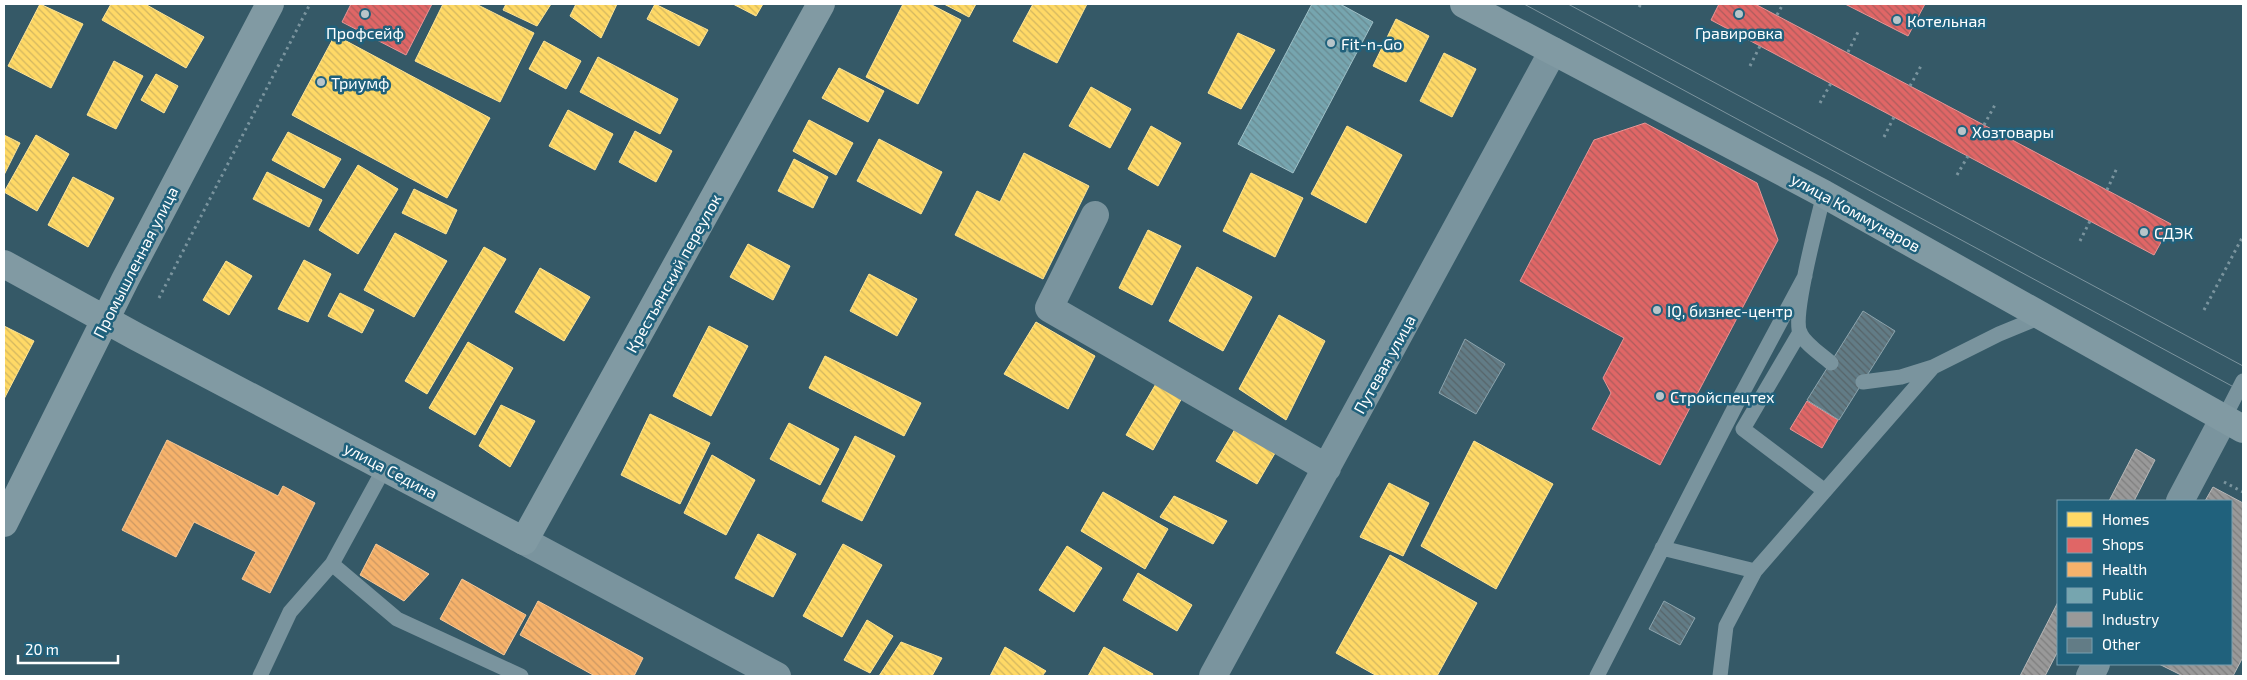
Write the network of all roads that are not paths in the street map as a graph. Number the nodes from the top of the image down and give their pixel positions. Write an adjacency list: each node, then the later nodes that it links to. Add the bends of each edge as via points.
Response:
1 (270, 4): 10 (main road, Промышленная улица)
2 (821, 4): 22 (main road, Крестьянский переулок)
3 (1464, 4): 4 (main road, улица Коммунаров)
4 (1553, 51): 5 (main road, улица Коммунаров); 18 (street, Путевая улица)
5 (1824, 194): 8 (lane); 9 (main road, улица Коммунаров)
6 (1095, 215): 18 (street, via 1049,308)
7 (4, 264): 10 (main road, улица Седина)
8 (1805, 276): 11 (lane); 23 (lane)
9 (2043, 316): 13 (lane); 16 (main road, улица Коммунаров)
10 (106, 319): 17 (main road, улица Седина); 21 (main road, Промышленная улица)
11 (1800, 332): 12 (lane); 19 (lane, via 1743,429)
12 (1830, 363)
13 (1933, 366): 15 (lane, via 1901,378); 19 (lane)
14 (2243, 381): 16 (lane)
15 (1863, 382)
16 (2233, 423): 20 (street)
17 (385, 467): 22 (main road, улица Седина); 24 (lane)
18 (1327, 468): 30 (street, Путевая улица)
19 (1825, 490): 25 (lane)
20 (2181, 500)
21 (4, 523)
22 (524, 541): 26 (street, улица Седина)
23 (1662, 548): 25 (lane); 31 (lane)
24 (332, 564): 27 (lane, via 290,612); 28 (lane, via 398,619)
25 (1755, 571): 32 (lane, via 1726,626)
26 (748, 670): 29 (street, улица Седина)
27 (260, 676)
28 (521, 676)
29 (777, 676)
30 (1213, 676)
31 (1597, 676)
32 (1720, 676)

